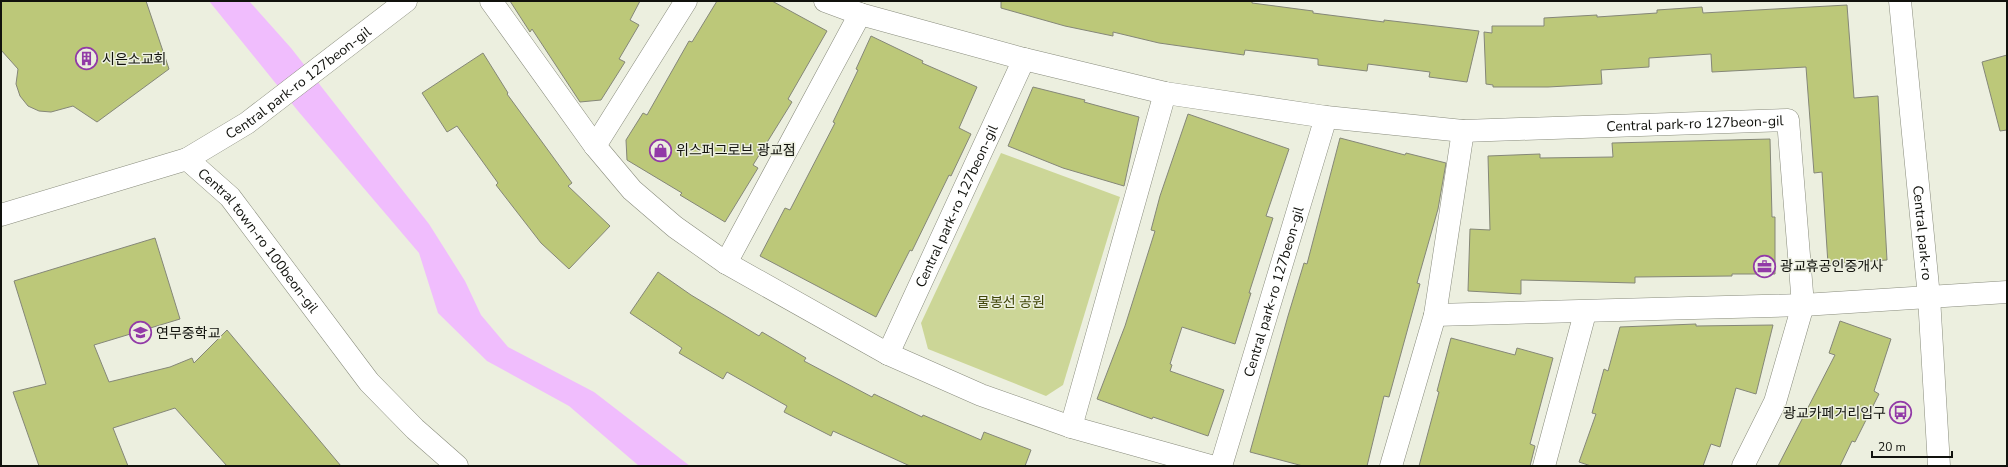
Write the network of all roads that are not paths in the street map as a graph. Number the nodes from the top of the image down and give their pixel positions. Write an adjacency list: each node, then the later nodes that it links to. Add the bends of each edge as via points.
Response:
1 (406, 1): 12 (street, Central park-ro 127beon-gil, via 261,112)
2 (491, 1): 11 (street)
3 (686, 1): 11 (street)
4 (825, 1): 6 (street, Central park-ro 127beon-gil)
5 (1900, 1): 16 (street, Central park-ro)
6 (860, 14): 7 (street, Central park-ro 127beon-gil); 14 (street)
7 (1024, 59): 8 (street, Central park-ro 127beon-gil); 20 (street, Central park-ro 127beon-gil)
8 (1165, 93): 9 (street, Central park-ro 127beon-gil); 21 (street)
9 (1326, 117): 10 (street, Central park-ro 127beon-gil); 24 (street, Central park-ro 127beon-gil)
10 (1463, 131): 17 (street, Central park-ro 127beon-gil, via 1788,120); 19 (street)
11 (596, 146): 14 (street, via 632,190 674,227)
12 (187, 159): 13 (street, Central town-ro 100beon-gil); 22 (street, Central town-ro 100beon-gil, via 230,197 369,382 415,429)
13 (1, 215)
14 (726, 263): 20 (street)
15 (2007, 292): 16 (street)
16 (1929, 297): 17 (street); 28 (street, Central park-ro)
17 (1803, 305): 18 (street); 27 (street, Central park-ro 127beon-gil, via 1775,402)
18 (1585, 312): 19 (street); 26 (street)
19 (1435, 315): 25 (street)
20 (888, 354): 21 (street, via 980,395)
21 (1071, 427): 23 (street)
22 (457, 466)
23 (1211, 466)
24 (1221, 466)
25 (1391, 466)
26 (1544, 466)
27 (1743, 466)
28 (1939, 466)

